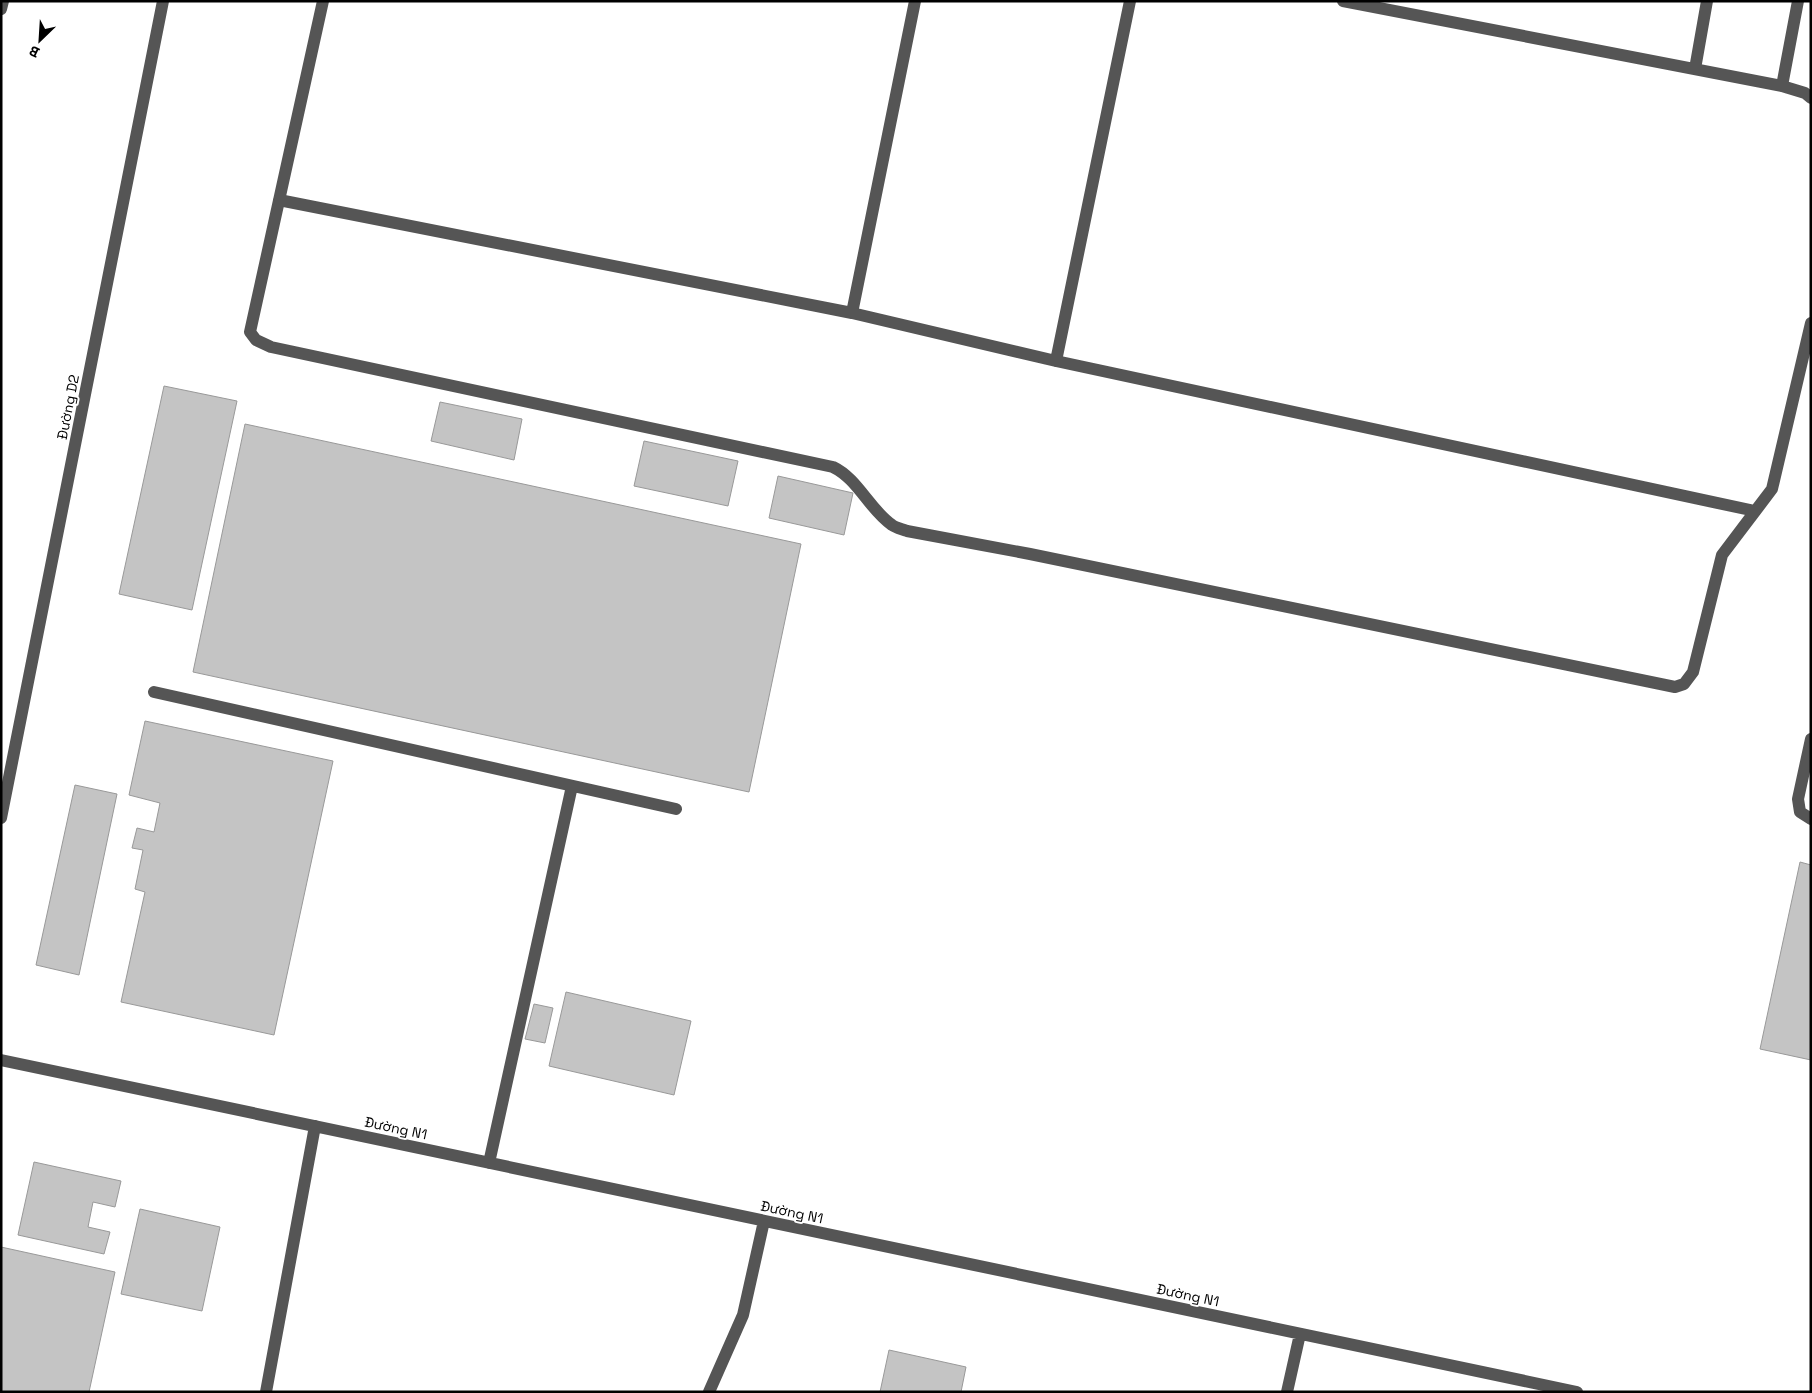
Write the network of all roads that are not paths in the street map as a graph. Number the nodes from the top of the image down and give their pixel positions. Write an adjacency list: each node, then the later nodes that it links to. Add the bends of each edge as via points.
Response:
1 (3, 1): 9 (street)
2 (163, 1): 22 (street, Đường D2)
3 (323, 1): 13 (street)
4 (915, 1): 14 (street)
5 (1130, 1): 16 (street)
6 (1343, 1): 10 (street)
7 (1707, 1): 10 (street)
8 (1798, 1): 11 (street)
9 (1, 9)
10 (1695, 69): 11 (street)
11 (1782, 86): 12 (street)
12 (1811, 98)
13 (280, 200): 14 (street); 17 (street, via 250,332 256,340 271,347 833,467 852,481 892,525 907,531 1675,687 1684,684 1693,672 1722,554)
14 (852, 313): 16 (street)
15 (1811, 323): 17 (street, via 1772,489)
16 (1056, 362): 17 (street)
17 (1755, 510)
18 (154, 692): 20 (street)
19 (1811, 739): 23 (street, via 1798,799 1800,812)
20 (572, 786): 21 (street); 26 (street)
21 (676, 809)
22 (1, 818)
23 (1811, 819)
24 (1, 1060): 25 (street, Đường N1)
25 (315, 1126): 26 (street, Đường N1); 29 (street)
26 (489, 1163): 27 (street, Đường N1)
27 (764, 1221): 28 (street, Đường N1); 30 (street, via 743,1315)
28 (1300, 1334): 31 (street); 32 (street, Đường N1)
29 (266, 1392)
30 (709, 1392)
31 (1287, 1392)
32 (1577, 1392)

